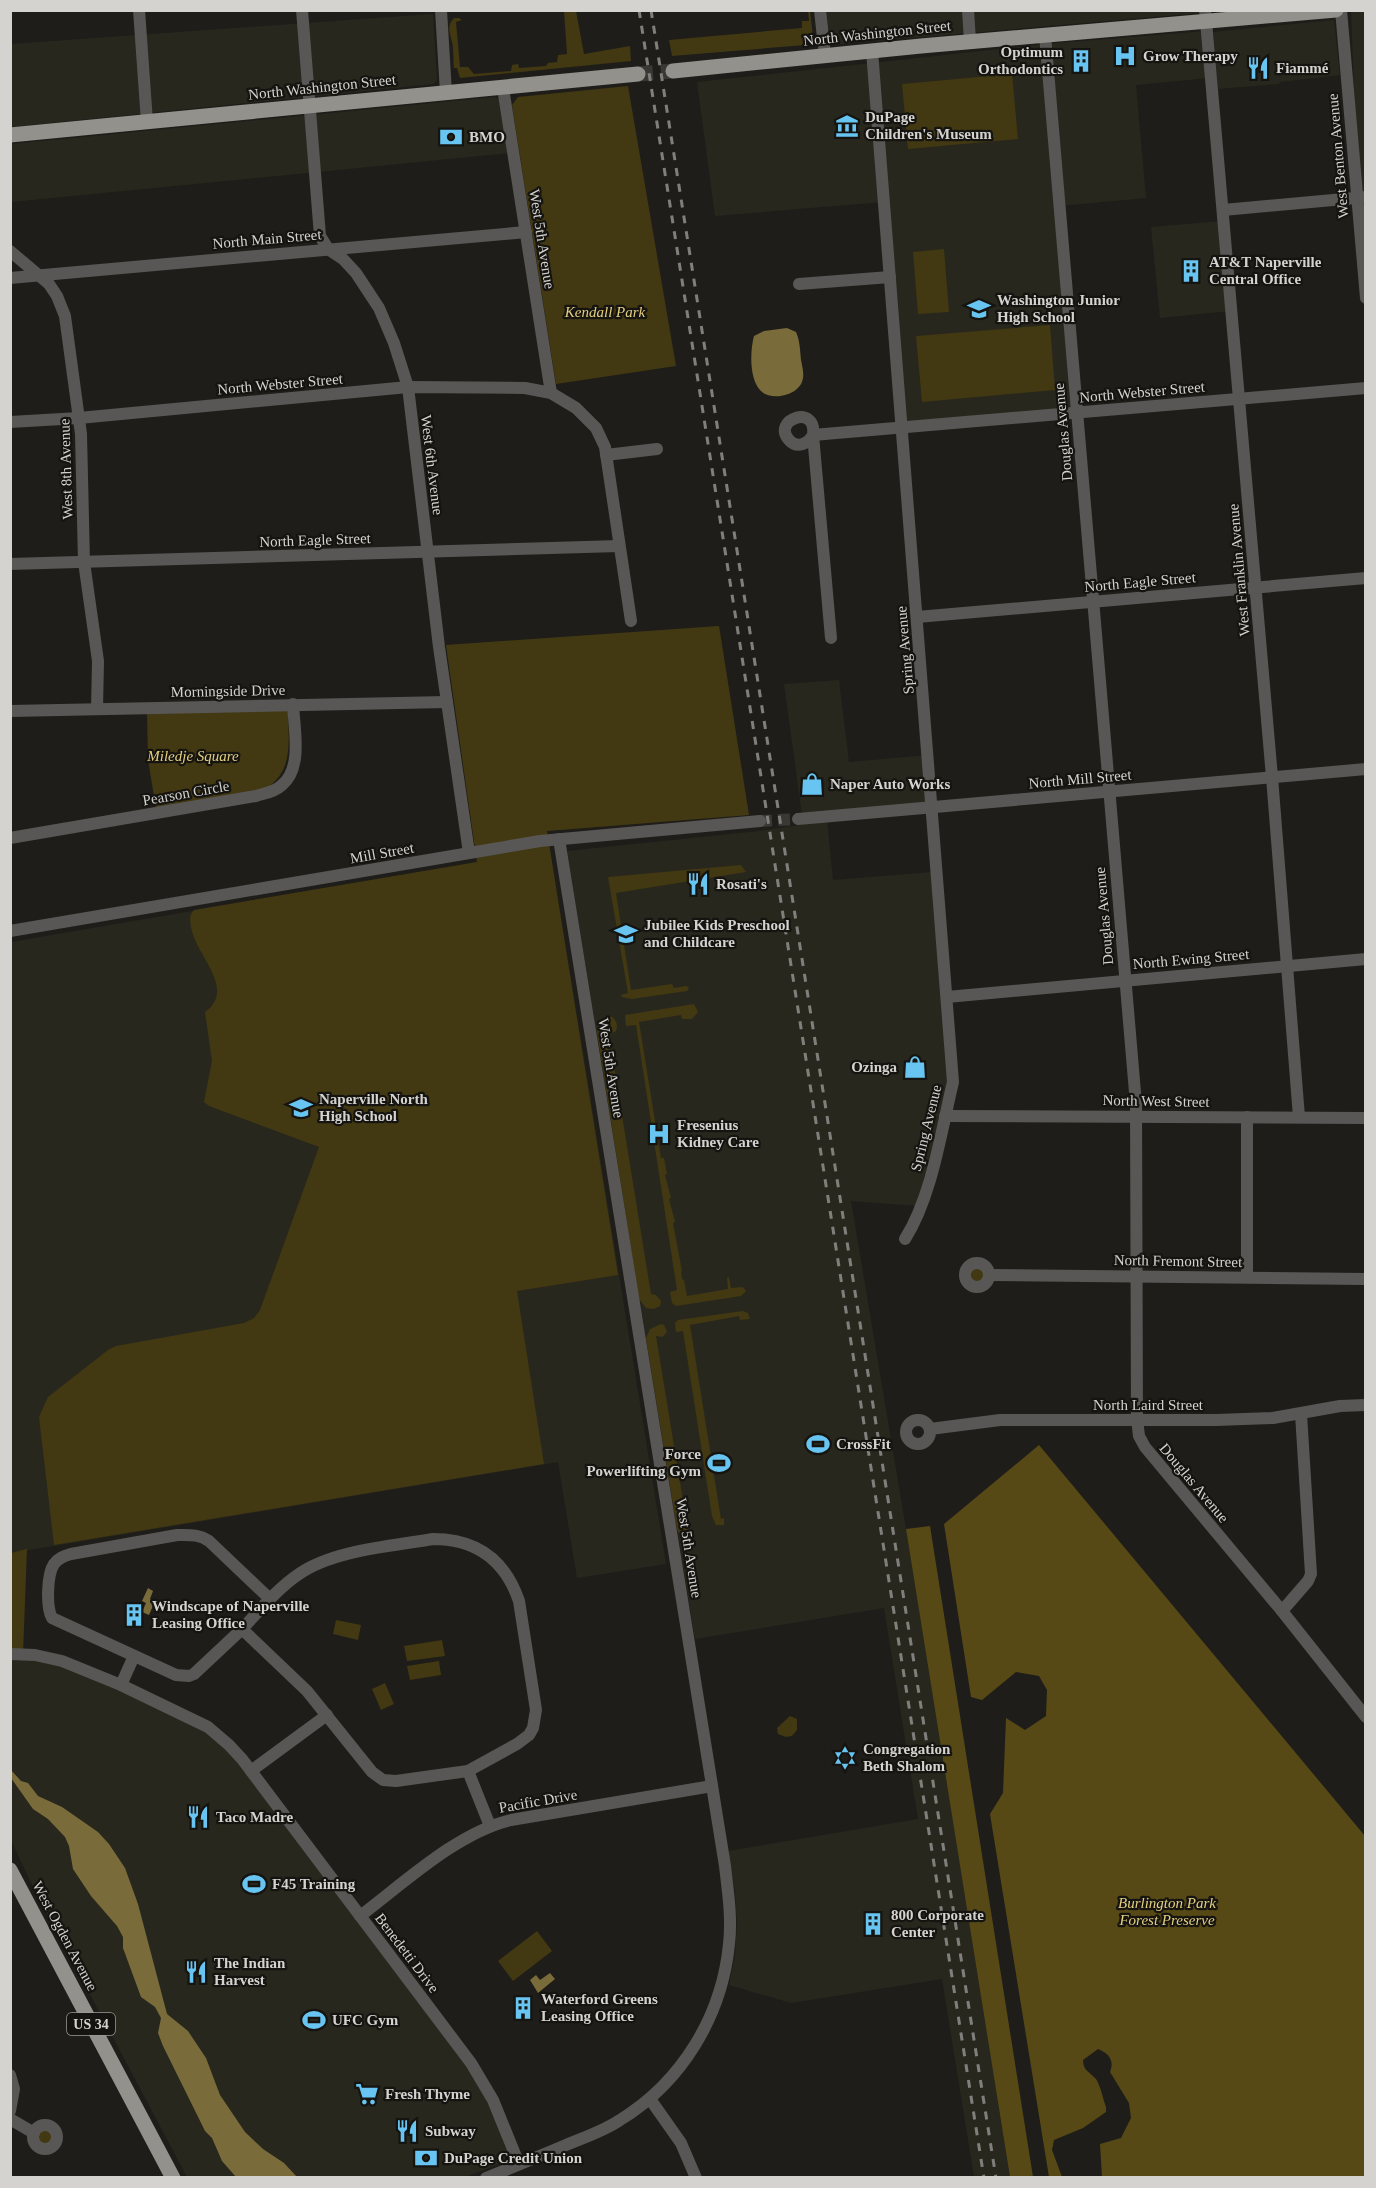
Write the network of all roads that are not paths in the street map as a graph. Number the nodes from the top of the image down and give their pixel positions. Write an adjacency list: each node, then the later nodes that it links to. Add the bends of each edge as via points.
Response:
1 (139, 10): 18 (street)
2 (302, 10): 17 (street)
3 (441, 10): 16 (street)
4 (820, 10): 12 (street)
5 (968, 10): 10 (street)
6 (1336, 10): 8 (main road, North Washington Street)
7 (1341, 10): 20 (street, West Benton Avenue)
8 (1206, 16): 9 (main road, North Washington Street); 21 (street, West Franklin Avenue)
9 (1045, 35): 10 (main road, North Washington Street); 34 (street, Douglas Avenue)
10 (970, 41): 11 (main road, North Washington Street)
11 (872, 51): 12 (main road, North Washington Street); 27 (street, Spring Avenue)
12 (825, 57): 13 (main road, North Washington Street)
13 (673, 71)
14 (638, 74): 15 (main road, North Washington Street)
15 (503, 88): 16 (main road, North Washington Street); 22 (street, West 5th Avenue)
16 (446, 93): 17 (main road, North Washington Street)
17 (309, 106): 18 (main road, North Washington Street); 23 (street, via 320,236)
18 (147, 122): 19 (main road, North Washington Street)
19 (10, 135)
20 (1361, 197): 21 (street); 29 (street, West Benton Avenue)
21 (1222, 210): 33 (street, West Franklin Avenue)
22 (526, 232): 23 (street, North Main Street); 32 (street, West 5th Avenue)
23 (328, 249): 25 (street, North Main Street); 30 (street, West 6th Avenue, via 350,266 373,298 394,343)
24 (10, 251): 25 (street, West 8th Avenue)
25 (38, 276): 26 (street, North Main Street); 35 (street, West 8th Avenue, via 53,289 65,316)
26 (10, 278)
27 (890, 278): 28 (street); 37 (street, Spring Avenue)
28 (799, 284)
29 (1365, 298)
30 (408, 387): 32 (street, North Webster Street, via 526,388); 35 (street, North Webster Street); 41 (street, West 6th Avenue)
31 (1365, 388): 33 (street, North Webster Street)
32 (551, 393): 39 (street, via 591,422)
33 (1239, 399): 34 (street, North Webster Street); 45 (street, West Franklin Avenue)
34 (1076, 412): 37 (street, North Webster Street); 46 (street, Douglas Avenue)
35 (79, 418): 36 (street, North Webster Street); 42 (street, West 8th Avenue)
36 (10, 422)
37 (902, 428): 47 (street, Spring Avenue); 49 (street, North Webster Street, via 813,435)
38 (657, 449): 39 (street)
39 (606, 455): 40 (street)
40 (620, 546): 41 (street, North Eagle Street); 48 (street)
41 (428, 552): 42 (street, North Eagle Street); 50 (street, West 6th Avenue)
42 (84, 562): 43 (street, North Eagle Street); 52 (street, West 8th Avenue, via 98,660)
43 (10, 564)
44 (1365, 578): 45 (street, North Eagle Street)
45 (1256, 587): 46 (street, North Eagle Street); 55 (street, West Franklin Avenue)
46 (1093, 601): 47 (street, North Eagle Street); 56 (street, Douglas Avenue)
47 (917, 617): 57 (street, Spring Avenue)
48 (631, 621)
49 (831, 638)
50 (447, 702): 51 (street, Morningside Drive); 62 (street, West 6th Avenue)
51 (294, 704): 52 (street, Morningside Drive); 60 (street, Pearson Circle, via 294,763 285,782 275,790)
52 (97, 709): 53 (street, Morningside Drive)
53 (10, 711)
54 (1365, 769): 55 (street, North Mill Street)
55 (1272, 777): 56 (street, North Mill Street); 65 (street, West Franklin Avenue)
56 (1109, 792): 57 (street, North Mill Street); 66 (street, Douglas Avenue)
57 (932, 807): 58 (street, North Mill Street); 67 (street, Spring Avenue)
58 (798, 819)
59 (760, 821): 61 (street, Mill Street)
60 (10, 838)
61 (559, 839): 62 (street, Mill Street); 92 (street, West 5th Avenue)
62 (469, 853): 63 (street, Mill Street)
63 (10, 931)
64 (1365, 959): 65 (street, North Ewing Street)
65 (1287, 966): 66 (street, North Ewing Street); 71 (street, West Franklin Avenue)
66 (1125, 980): 67 (street, North Ewing Street); 68 (street, Douglas Avenue)
67 (947, 997): 69 (street, Spring Avenue, via 953,1082)
68 (1137, 1115): 69 (street, North West Street); 70 (street, North West Street); 75 (street, Douglas Avenue)
69 (945, 1116): 73 (street, Spring Avenue, via 924,1200)
70 (1247, 1117): 71 (street, North West Street); 76 (street)
71 (1299, 1117): 72 (street, North West Street)
72 (1365, 1118)
73 (905, 1239)
74 (990, 1275): 75 (street, North Fremont Street)
75 (1137, 1275): 76 (street, North Fremont Street); 80 (street, Douglas Avenue)
76 (1247, 1277): 77 (street, North Fremont Street)
77 (1365, 1279)
78 (1365, 1405): 79 (street, North Laird Street)
79 (1301, 1414): 80 (street, North Laird Street, via 1216,1420); 83 (street, via 1311,1574)
80 (1137, 1419): 81 (street, North Laird Street, via 1000,1420); 83 (street, Douglas Avenue, via 1145,1447)
81 (930, 1429)
82 (270, 1599): 84 (street); 86 (street, via 209,1541 194,1534 59,1559 51,1570 47,1604 52,1618); 91 (street, via 301,1572 333,1559 433,1539 459,1540 494,1559 507,1574 519,1601 535,1719 524,1740)
83 (1282, 1611): 89 (street, Douglas Avenue)
84 (243, 1629): 86 (street, via 189,1676 176,1675); 88 (street)
85 (10, 1654): 87 (street, Benedetti Drive, via 62,1661)
86 (134, 1656): 87 (street)
87 (121, 1685): 90 (street, Benedetti Drive, via 208,1727 230,1745)
88 (327, 1715): 90 (street); 91 (street, via 372,1772 383,1780)
89 (1365, 1717)
90 (251, 1771): 95 (street, Benedetti Drive)
91 (468, 1771): 93 (street)
92 (712, 1786): 93 (street, Pacific Drive); 97 (street, West 5th Avenue, via 729,1892 727,1964 704,2031 683,2063)
93 (489, 1826): 95 (street, Pacific Drive, via 454,1845)
94 (10, 1869): 102 (main road, West Ogden Avenue / US 34)
95 (360, 1916): 101 (street, Benedetti Drive, via 483,2080)
96 (10, 2075): 98 (street, via 14,2089)
97 (650, 2099): 101 (street, West 5th Avenue, via 602,2130); 104 (street, via 681,2143)
98 (10, 2111)
99 (10, 2120): 100 (street)
100 (34, 2133)
101 (519, 2164): 103 (street, West 5th Avenue)
102 (173, 2178)
103 (486, 2178)
104 (696, 2178)

